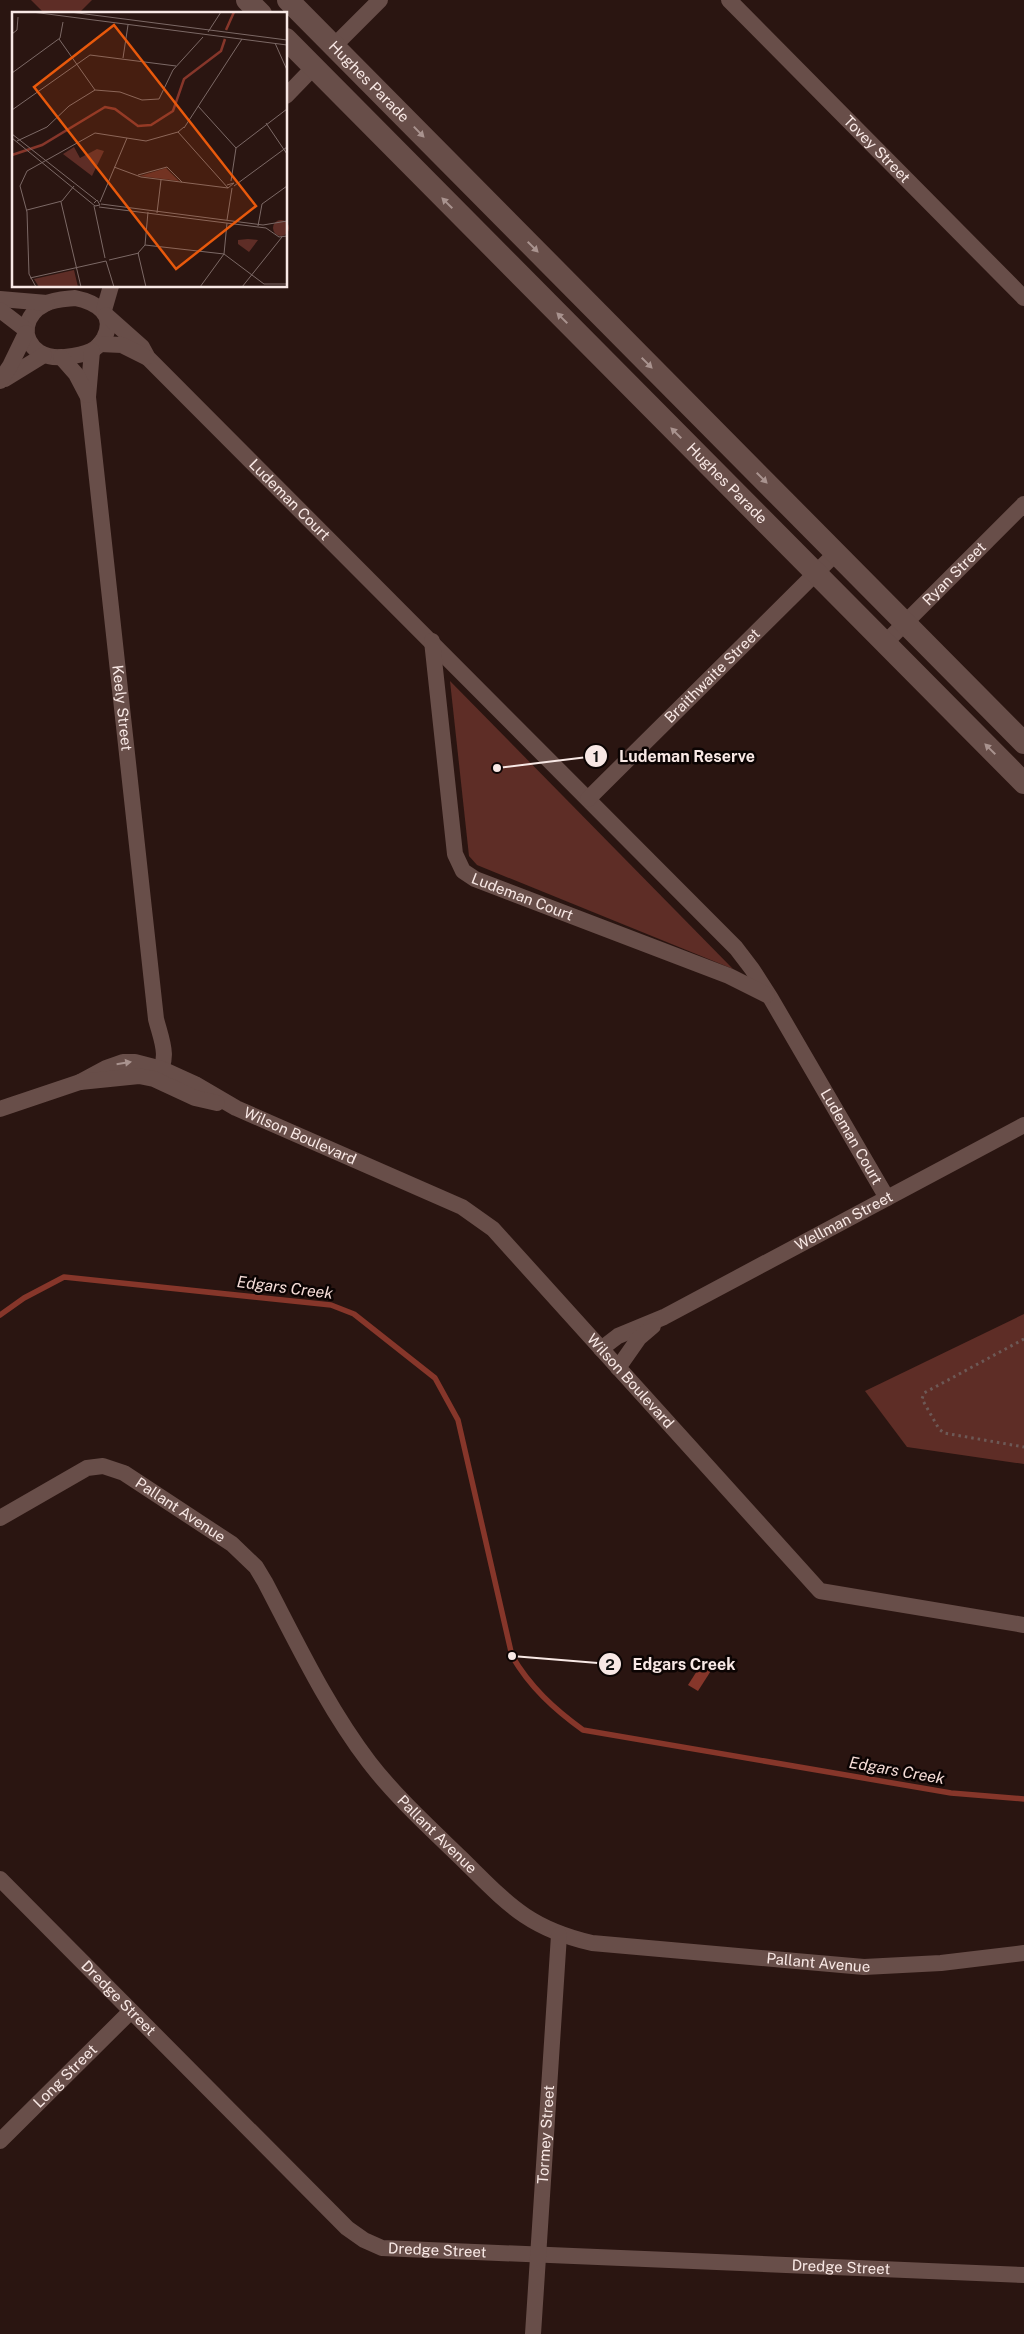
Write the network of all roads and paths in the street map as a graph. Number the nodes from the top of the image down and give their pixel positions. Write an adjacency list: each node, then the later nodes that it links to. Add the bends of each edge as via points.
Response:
1 (247, 0): 5 (street)
2 (288, 0): 7 (street, Hughes Parade)
3 (380, 0): 7 (street)
4 (729, 0): 15 (street, Tovey Street)
5 (259, 12)
6 (288, 41): 8 (street, Hughes Parade)
7 (334, 46): 10 (street, Hughes Parade, one-way to 10)
8 (314, 68): 9 (street); 11 (street, Hughes Parade)
9 (288, 94)
10 (449, 164): 11 (street); 28 (street, Hughes Parade, one-way to 28)
11 (429, 184): 29 (street, Hughes Parade, one-way to 11)
12 (85, 288): 14 (street)
13 (111, 288): 19 (street)
14 (75, 298): 17 (street); 19 (street, via 87,300)
15 (1024, 298)
16 (0, 299): 17 (street)
17 (47, 303): 20 (street, via 32,315)
18 (0, 310): 20 (street)
19 (105, 313): 21 (street, via 108,322 106,333); 24 (street, Ludeman Court, via 142,347)
20 (26, 332): 22 (street, via 33,347); 25 (street)
21 (96, 348): 23 (street, via 82,355); 24 (street, Ludeman Court, via 122,345); 26 (street, Keely Street)
22 (44, 355): 23 (street); 25 (street)
23 (61, 357): 26 (street, Keely Street, via 76,374)
24 (148, 358): 31 (street, Ludeman Court)
25 (0, 382)
26 (88, 397): 37 (street, Keely Street, via 156,1019 165,1052)
27 (1024, 504): 30 (street, Ryan Street)
28 (836, 553): 29 (street, Braithwaite Street); 30 (street, Hughes Parade)
29 (816, 573): 32 (street, Hughes Parade); 35 (street, Braithwaite Street)
30 (904, 623): 32 (street, Ryan Street); 33 (street, Hughes Parade)
31 (432, 641): 35 (street, Ludeman Court); 36 (street, Ludeman Court, via 454,854 463,871 475,879 729,976)
32 (885, 643): 34 (street, Hughes Parade, one-way to 32)
33 (1024, 743)
34 (1024, 783)
35 (588, 799): 36 (street, Ludeman Court, via 736,948)
36 (770, 997): 40 (street, Ludeman Court)
37 (156, 1071): 38 (street, Wilson Boulevard, via 139,1076 80,1082); 43 (street, Wilson Boulevard, via 195,1098 236,1108 462,1207 493,1229)
38 (0, 1109)
39 (1024, 1125): 40 (street, Wellman Street)
40 (887, 1198): 41 (street, Wellman Street)
41 (664, 1317): 43 (street, Wellman Street, via 618,1336); 44 (street, Wellman Street, via 639,1338)
42 (1024, 1339): 45 (path, via 924,1393 922,1399 944,1433)
43 (601, 1349): 44 (street, Wilson Boulevard)
44 (618, 1368): 47 (street, Wilson Boulevard, via 820,1591)
45 (1024, 1447)
46 (0, 1518): 49 (street, Pallant Avenue, via 81,1471 103,1466 124,1473 232,1544 256,1566 322,1690 370,1763 404,1802 510,1906 542,1928)
47 (1024, 1625)
48 (0, 1879): 51 (street, Dredge Street)
49 (559, 1935): 50 (street, Pallant Avenue, via 592,1943 864,1967 941,1963); 53 (street, Tormey Street)
50 (1024, 1953)
51 (131, 2010): 52 (street, Long Street); 53 (street, Dredge Street, via 347,2228 364,2240 382,2248)
52 (0, 2140)
53 (539, 2255): 54 (street, Dredge Street); 55 (street, Tormey Street)
54 (1024, 2275)
55 (533, 2334)

